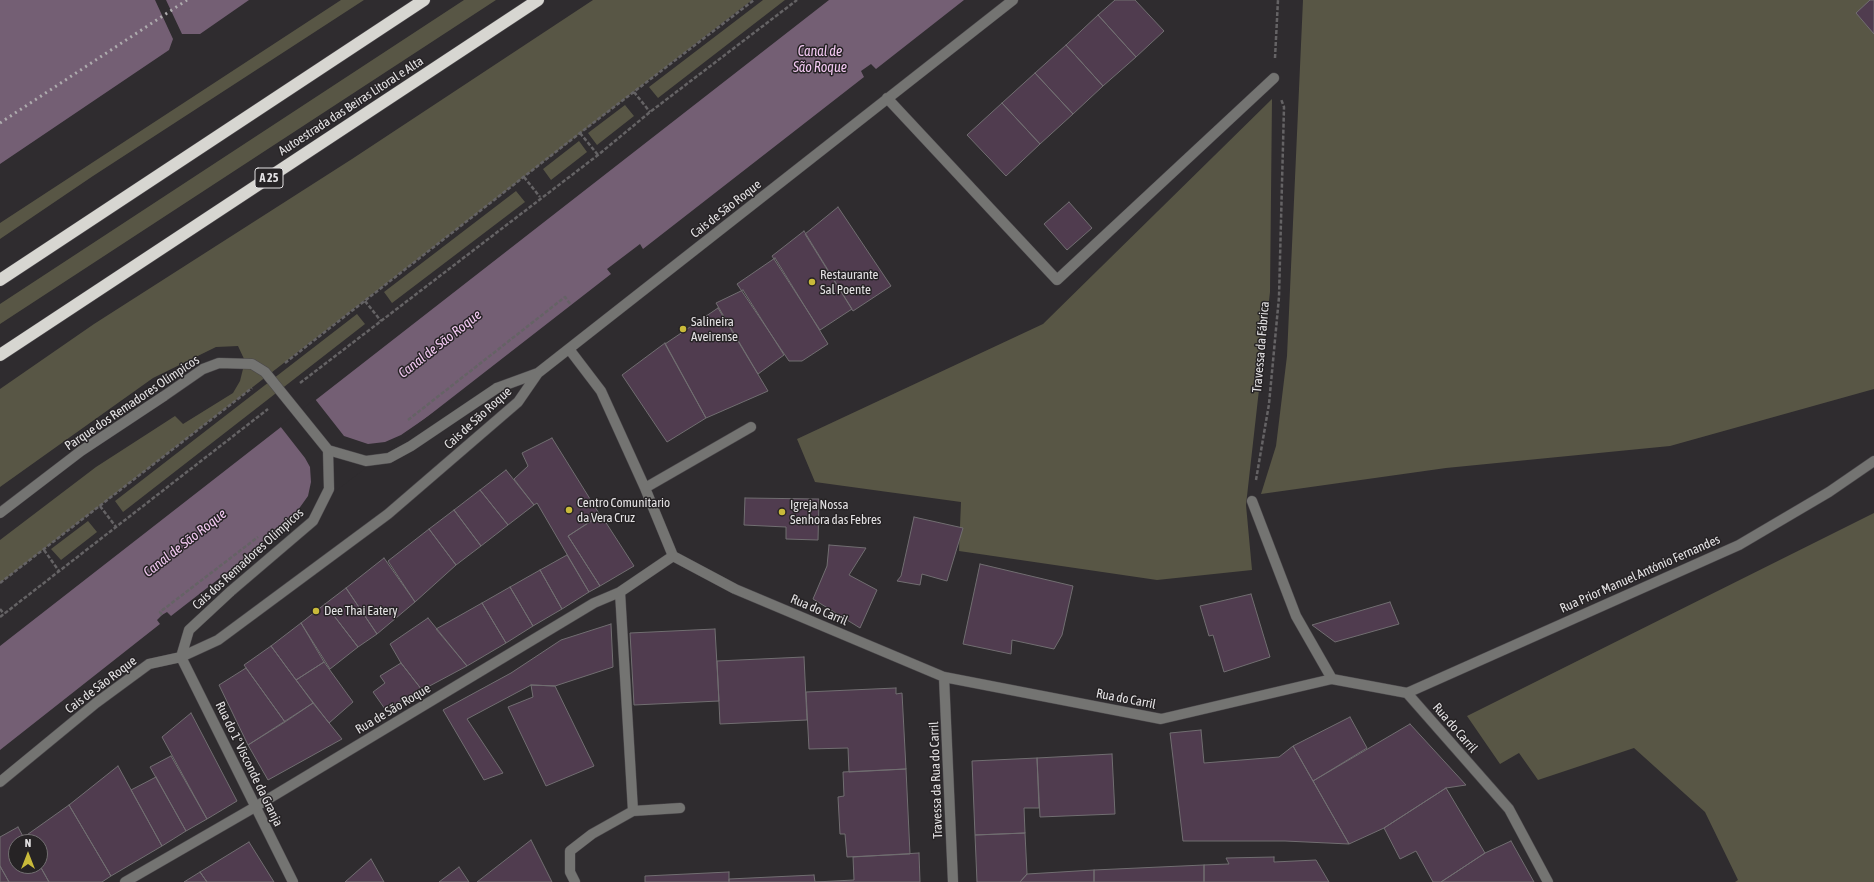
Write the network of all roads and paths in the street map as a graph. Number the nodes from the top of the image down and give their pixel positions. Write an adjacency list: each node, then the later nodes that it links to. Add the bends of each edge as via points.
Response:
1 (424, 0): 15 (highway)
2 (538, 0): 19 (highway, Autoestrada das Beiras Litoral e Alta / A 25)
3 (754, 0): 8 (path)
4 (797, 0): 10 (path)
5 (1013, 0): 9 (street, Cais de São Roque)
6 (1278, 0): 7 (path, Travessa da Fábrica)
7 (1274, 78): 9 (street, via 1057,280); 29 (path, Travessa da Fábrica, via 1284,107 1279,297 1269,404)
8 (634, 92): 10 (path); 11 (path)
9 (887, 98): 18 (street, Cais de São Roque)
10 (650, 112): 12 (path)
11 (580, 133): 12 (path); 13 (path)
12 (598, 155): 14 (path)
13 (524, 177): 14 (path); 16 (path)
14 (540, 198): 17 (path)
15 (0, 280)
16 (365, 301): 17 (path); 20 (path)
17 (381, 321): 22 (path)
18 (569, 349): 21 (street, Cais de São Roque); 28 (street, via 601,391)
19 (0, 355)
20 (279, 368)
21 (538, 373): 26 (street, bridge, via 497,388 389,458 366,461); 41 (street, Cais de São Roque, via 518,402 388,514 218,640)
22 (299, 385)
23 (254, 387): 30 (path)
24 (274, 404): 32 (path)
25 (751, 427): 28 (street)
26 (328, 450): 31 (street, Parque dos Remadores Olímpicos, bridge, via 265,372 252,364 219,363 203,369 82,451); 41 (street, Cais dos Remadores Olímpicos, bridge, via 329,489 313,521 189,630)
27 (1874, 461): 44 (street, Rua Prior Manuel António Fernandes, via 1829,492 1739,545)
28 (645, 488): 34 (street)
29 (1252, 501): 43 (street, via 1296,616)
30 (100, 506): 32 (path); 33 (path)
31 (0, 513)
32 (116, 527): 35 (path)
33 (44, 550): 35 (path); 36 (path)
34 (673, 556): 37 (street, Rua de São Roque); 42 (street, Rua do Carril, via 734,589)
35 (59, 571): 39 (path)
36 (0, 583)
37 (620, 592): 46 (street, Rua de São Roque, via 594,603); 48 (street)
38 (0, 609): 39 (path)
39 (4, 614): 40 (path)
40 (0, 617)
41 (181, 656): 45 (street, Cais de São Roque, via 149,664 96,703); 46 (street, Rua do 1º Visconde da Granja)
42 (944, 677): 43 (street, Rua do Carril, via 1162,719); 52 (street, Travessa da Rua do Carril)
43 (1332, 679): 44 (street, Rua do Carril)
44 (1406, 693): 53 (street, Rua do Carril, via 1509,809)
45 (0, 782)
46 (256, 807): 49 (street, Rua de São Roque); 50 (street, Rua do 1º Visconde da Granja)
47 (680, 808): 48 (street)
48 (633, 811): 51 (street, via 592,834 570,851 570,872)
49 (125, 882)
50 (293, 882)
51 (576, 882)
52 (953, 882)
53 (1548, 882)

